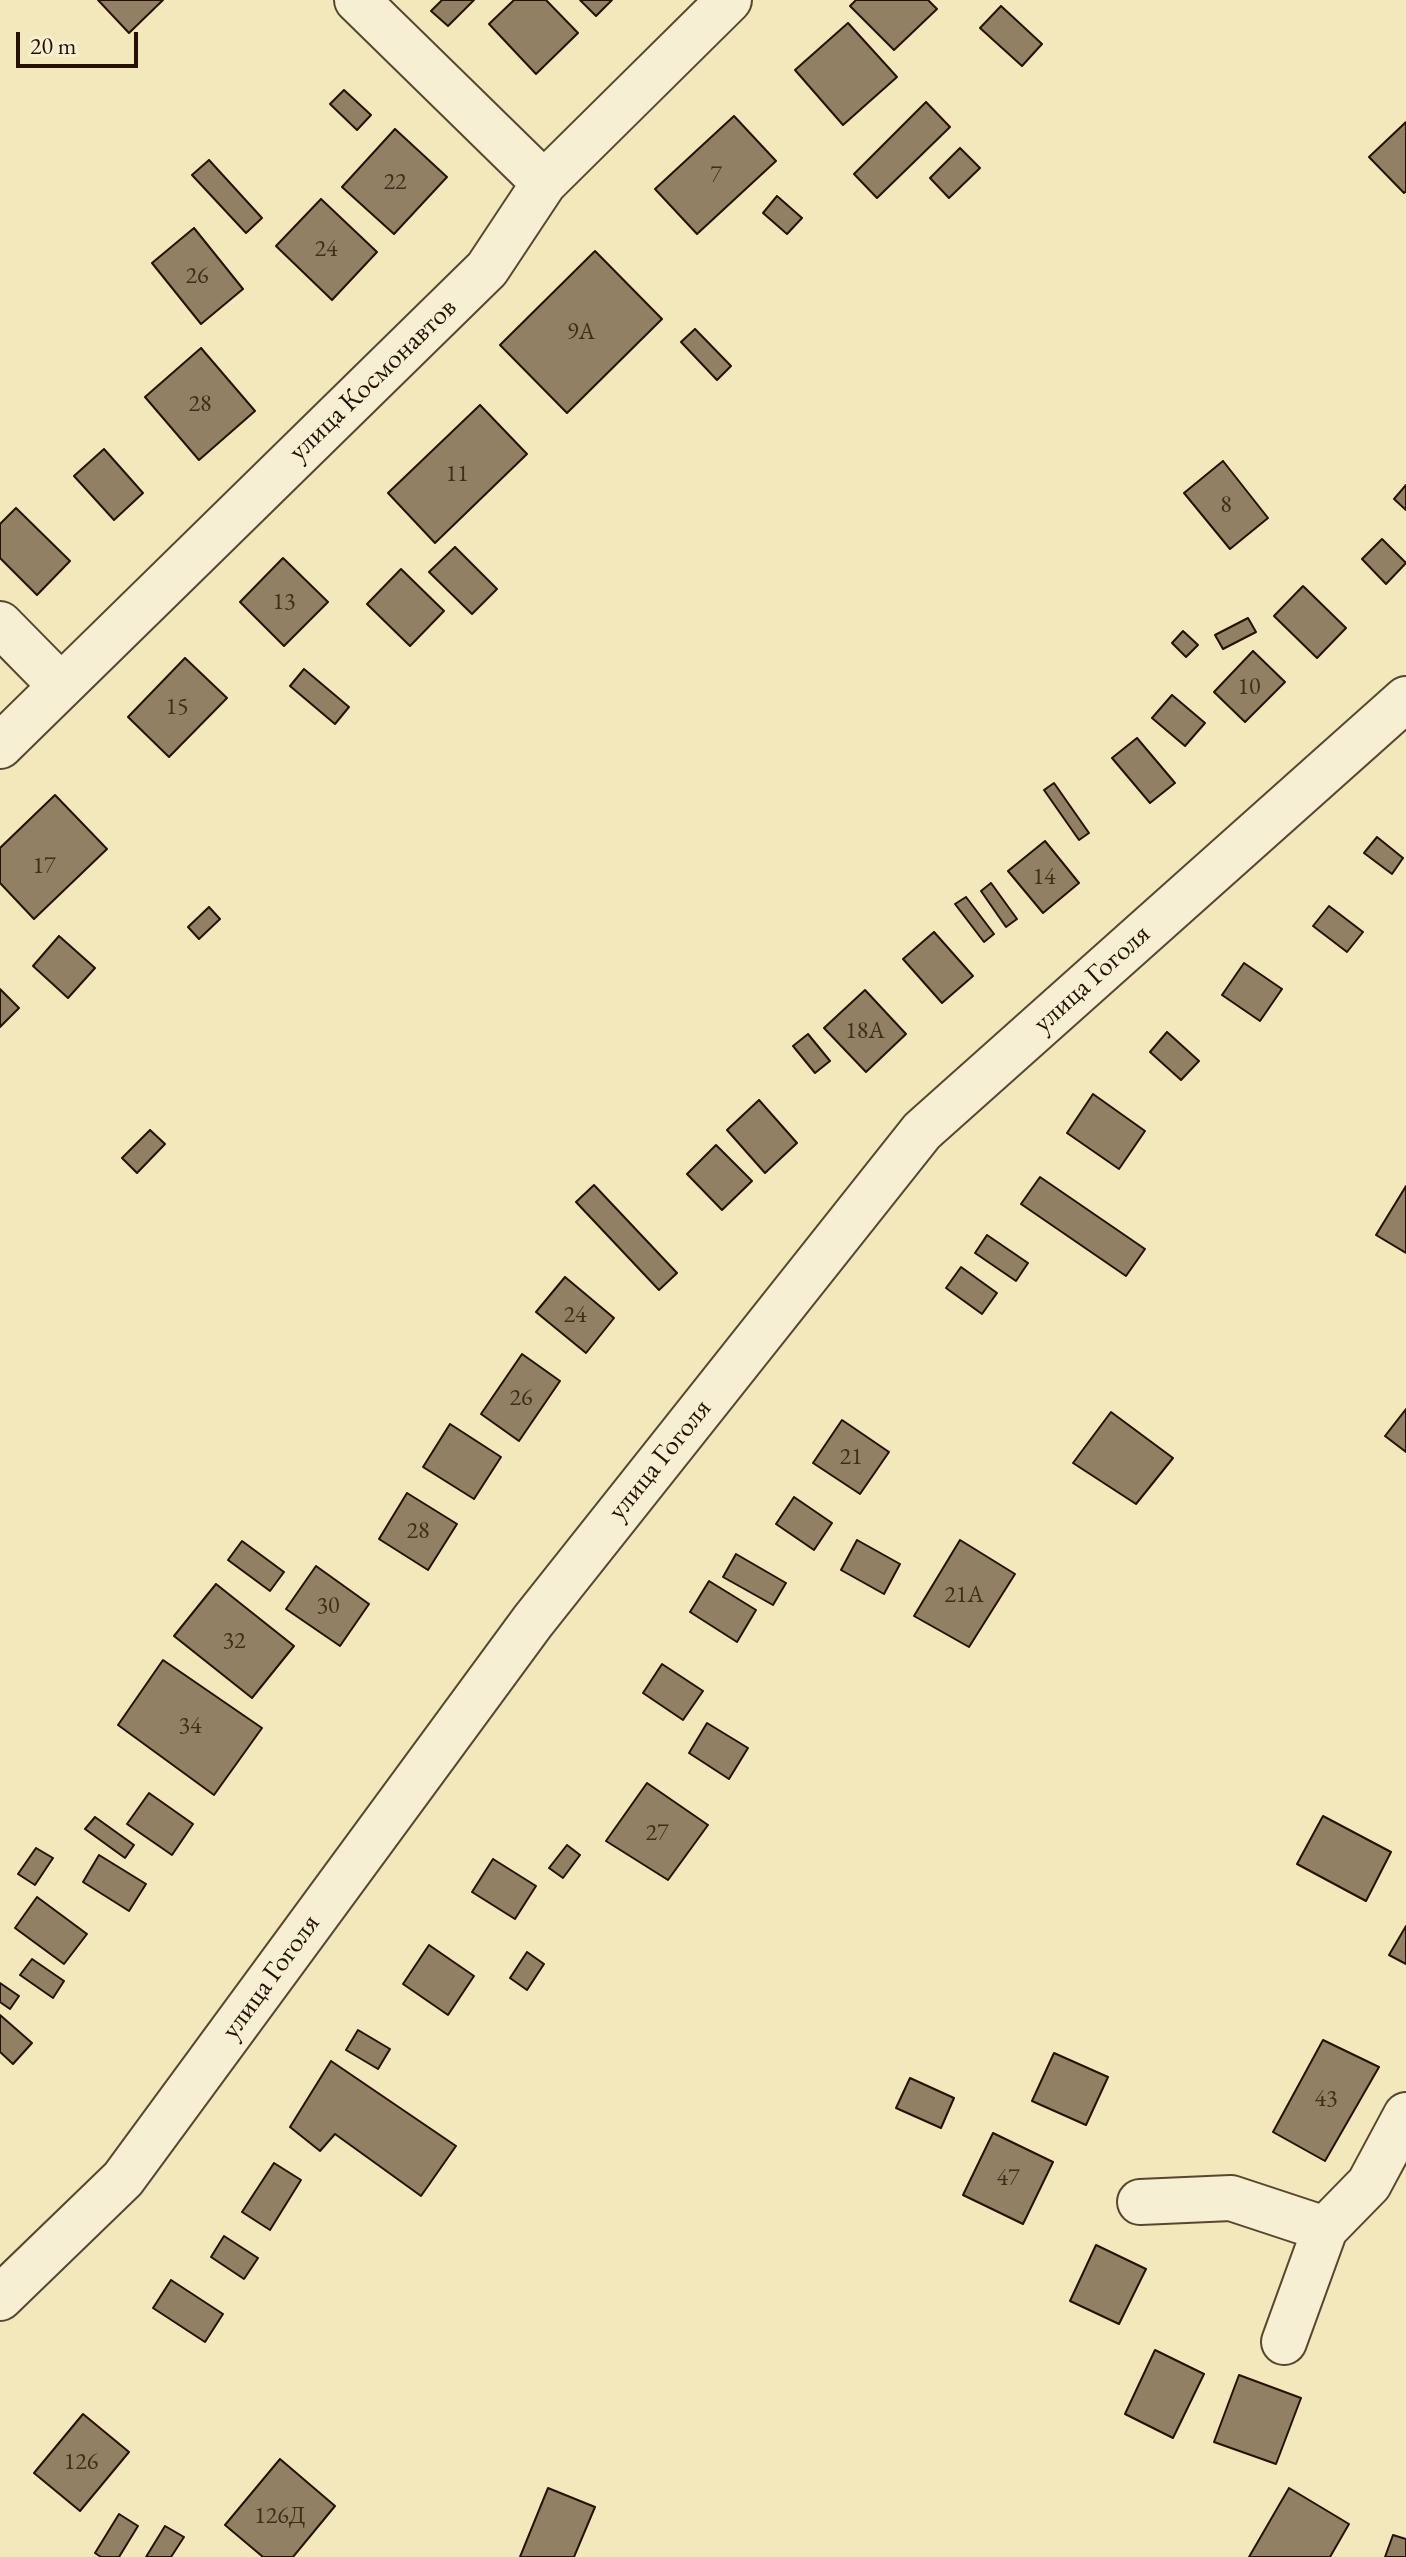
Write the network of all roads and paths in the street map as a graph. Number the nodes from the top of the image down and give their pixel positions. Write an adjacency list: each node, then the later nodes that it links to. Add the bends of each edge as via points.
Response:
1 (357, 0): 3 (street)
2 (729, 0): 3 (street, улица Космонавтов)
3 (544, 183): 5 (street, улица Космонавтов, via 487,269)
4 (0, 624): 5 (street)
5 (61, 686): 7 (street, улица Космонавтов)
6 (1406, 699): 11 (street, улица Гоголя, via 922,1131 533,1621 123,2179)
7 (0, 746)
8 (1406, 2115): 10 (street, via 1369,2184)
9 (1140, 2202): 10 (street, via 1231,2198)
10 (1325, 2229): 12 (street)
11 (0, 2298)
12 (1284, 2342)

